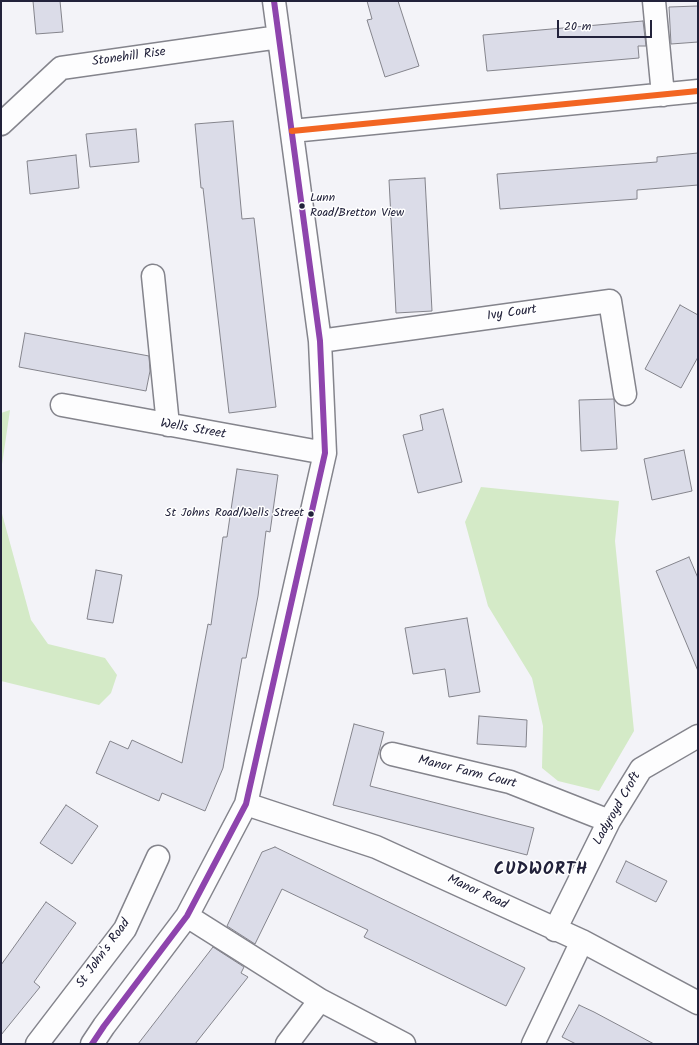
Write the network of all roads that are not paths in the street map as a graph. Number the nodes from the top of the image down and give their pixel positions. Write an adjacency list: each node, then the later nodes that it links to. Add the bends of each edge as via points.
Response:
1 (274, 1): 3 (street)
2 (654, 1): 5 (street)
3 (279, 37): 6 (street, Stonehill Rise, via 61,68); 7 (street)
4 (698, 91): 5 (street)
5 (663, 95): 7 (street)
6 (1, 124)
7 (292, 131): 9 (street)
8 (153, 276): 12 (street)
9 (320, 341): 10 (street, Ivy Court, via 610,301); 13 (street)
10 (625, 394)
11 (62, 405): 12 (street, Wells Street)
12 (168, 426): 13 (street, Wells Street)
13 (325, 453): 16 (street)
14 (698, 736): 17 (street, Ladyroyd Croft, via 641,769)
15 (392, 754): 17 (street, Manor Farm Court, via 510,782)
16 (246, 804): 19 (street); 20 (street, Manor Road, via 376,847)
17 (609, 821): 20 (street, Ladyroyd Croft)
18 (158, 857): 25 (street, St John's Road, via 125,929)
19 (187, 916): 22 (street); 24 (street)
20 (555, 930): 21 (street, Manor Road)
21 (582, 942): 23 (street, Manor Road); 29 (street)
22 (320, 1000): 27 (street); 28 (street)
23 (698, 1004)
24 (108, 1035): 26 (street)
25 (37, 1044)
26 (92, 1044)
27 (287, 1044)
28 (404, 1044)
29 (533, 1044)

